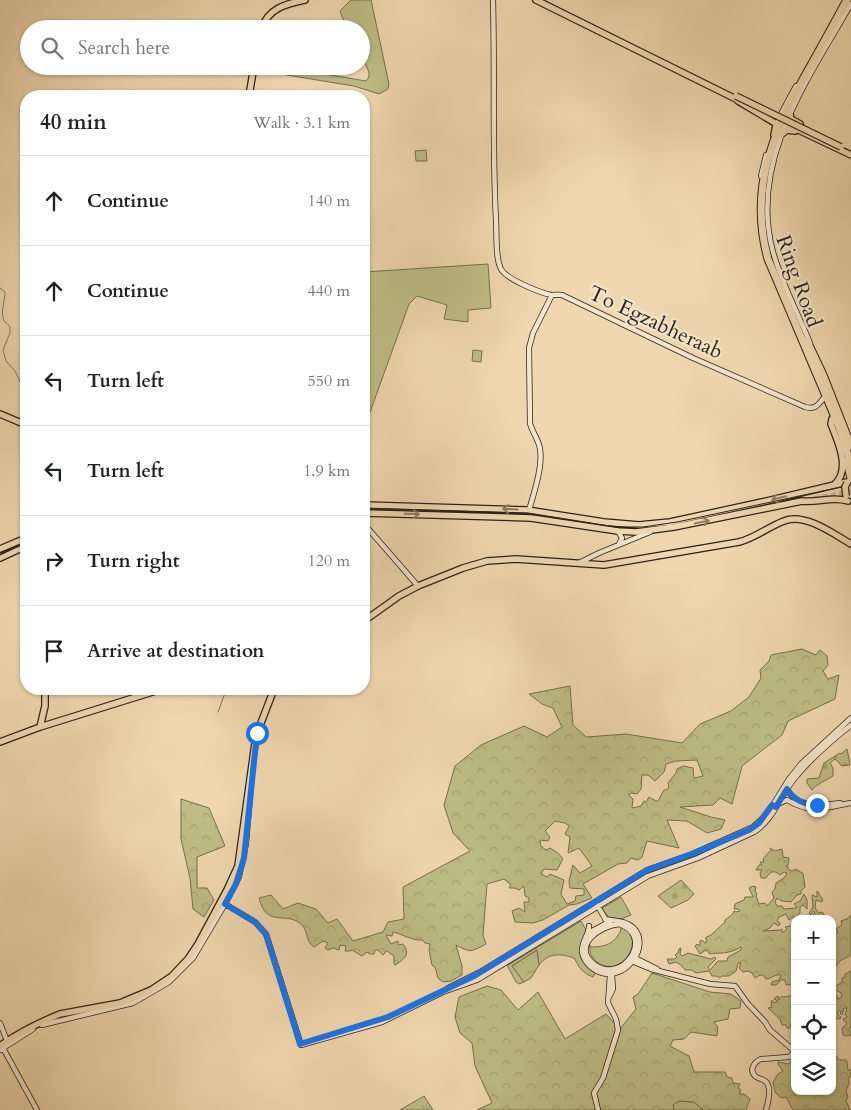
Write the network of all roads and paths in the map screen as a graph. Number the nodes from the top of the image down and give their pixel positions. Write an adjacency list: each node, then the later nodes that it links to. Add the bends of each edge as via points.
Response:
1 (295, 0): 10 (main road, via 273,7)
2 (305, 0): 11 (main road, via 276,9)
3 (492, 0): 22 (main road, To Egzabheraab, via 492,112 500,267 518,282)
4 (536, 0): 12 (main road)
5 (847, 0): 16 (main road); 23 (highway, via 784,120 767,172 764,212 768,244); 24 (highway, Ring Road, via 782,118 767,159 762,193 762,226 768,259)
6 (545, 1): 12 (main road)
7 (851, 4): 8 (main road)
8 (845, 15): 9 (main road); 17 (main road)
9 (851, 18)
10 (263, 20)
11 (266, 20)
12 (664, 61): 15 (main road)
13 (252, 75): 14 (main road)
14 (249, 90)
15 (736, 98): 16 (main road, via 739,94 774,113); 19 (main road, via 739,103 775,122); 20 (main road, bridge)
16 (782, 112): 19 (main road)
17 (790, 114): 18 (main road); 20 (main road, via 793,121 842,145)
18 (782, 134): 20 (main road, via 785,130 792,130 838,152); 24 (main road, via 769,180 769,233 778,267)
19 (774, 135): 23 (main road, via 760,181 760,235 769,269)
20 (842, 149): 21 (main road)
21 (851, 154)
22 (551, 295): 25 (main road, To Egzabheraab, via 562,295 805,407); 36 (main road, via 530,342 528,355 530,423 541,452)
23 (803, 340): 24 (highway); 25 (highway)
24 (813, 359): 29 (highway); 30 (highway, Ring Road, via 842,428)
25 (823, 403): 27 (highway)
26 (0, 413): 28 (main road)
27 (832, 419): 31 (highway, via 845,455); 32 (main road, via 844,468 840,479)
28 (20, 422)
29 (851, 446)
30 (850, 459)
31 (849, 480): 32 (main road); 33 (main road, bridge, via 845,487)
32 (831, 486): 36 (main road, one-way to 36, via 662,523 639,525)
33 (848, 500): 39 (main road, one-way to 33, via 802,502)
34 (370, 505): 35 (main road)
35 (472, 508): 36 (main road, one-way to 35); 38 (main road)
36 (528, 510)
37 (370, 513): 38 (main road, one-way to 38)
38 (472, 516): 41 (main road, via 531,518)
39 (654, 530): 41 (main road); 44 (main road)
40 (370, 531): 49 (main road)
41 (618, 531): 44 (main road, via 622,538)
42 (20, 541): 45 (main road)
43 (851, 542): 48 (main road, via 812,520 798,517 777,521 746,539 604,562)
44 (618, 545): 48 (main road)
45 (0, 549)
46 (20, 549): 47 (main road)
47 (0, 558)
48 (579, 563): 49 (main road, via 500,559 462,567)
49 (417, 584): 50 (main road)
50 (370, 616)
51 (47, 695): 56 (main road)
52 (135, 695): 56 (main road)
53 (142, 695): 56 (main road)
54 (272, 695): 59 (main road, via 256,736)
55 (851, 718): 60 (main road, via 807,757)
56 (42, 725): 58 (main road)
57 (851, 725): 60 (main road)
58 (0, 740)
59 (252, 776): 64 (main road, via 244,858 236,884); 71 (main road, via 236,874 198,944)
60 (790, 780): 61 (main road); 63 (main road)
61 (787, 789): 62 (main road, via 794,799 812,805); 63 (main road)
62 (850, 803): 63 (main road, via 815,810 787,800)
63 (775, 806): 65 (main road, via 764,824 754,832 693,860 654,873)
64 (225, 904): 66 (main road, via 255,922 266,934 300,1044 382,1022 480,972); 71 (main road, via 193,958)
65 (596, 904): 66 (main road); 67 (main road)
66 (581, 913): 68 (main road)
67 (607, 922): 68 (main road); 69 (main road, via 625,926 632,932 635,942); 69 (main road, via 625,922 635,930 639,946)
68 (591, 930): 70 (main road, via 587,954 594,964); 70 (main road, via 582,946 585,960 596,970)
69 (633, 959): 70 (main road); 77 (main road, via 660,971 710,984 735,986 770,1030 792,1049 794,1053 789,1057 761,1060 753,1066 755,1076 769,1086)
70 (611, 971): 76 (main road, via 613,989 608,1003 618,1030 606,1071 594,1093)
71 (173, 977): 74 (main road, via 130,1000 60,1014 25,1028)
72 (0, 1023): 74 (main road)
73 (0, 1029): 74 (main road)
74 (3, 1043): 75 (main road)
75 (36, 1110)
76 (598, 1110)
77 (766, 1110)

